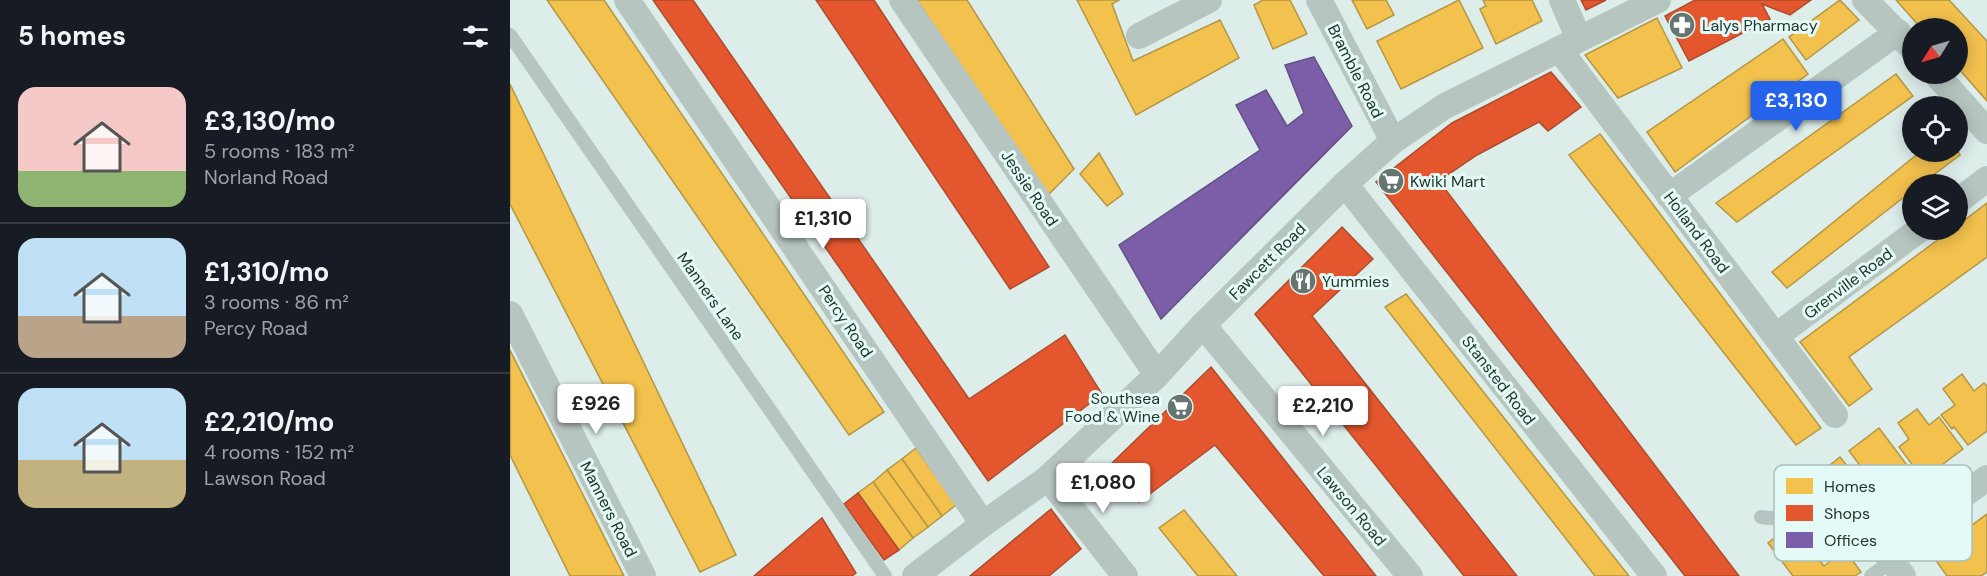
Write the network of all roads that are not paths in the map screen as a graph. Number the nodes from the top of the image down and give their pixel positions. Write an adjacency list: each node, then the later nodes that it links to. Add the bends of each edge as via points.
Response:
1 (627, 0): 31 (street, Percy Road)
2 (902, 0): 24 (street, Jessie Road)
3 (1209, 0): 9 (street)
4 (1319, 0): 15 (street, Bramble Road)
5 (1562, 0): 12 (street, Holland Road)
6 (1658, 0): 12 (street, Fawcett Road)
7 (1865, 0): 10 (street)
8 (510, 35): 34 (lane, Manners Lane)
9 (1139, 36)
10 (1902, 37)
11 (1902, 42): 19 (street)
12 (1569, 44): 15 (street, Fawcett Road, via 1445,106); 19 (street, Holland Road)
13 (1945, 84): 14 (street)
14 (1987, 131)
15 (1393, 141): 17 (street, Fawcett Road)
16 (1987, 179): 18 (street)
17 (1345, 184): 22 (street, Fawcett Road); 38 (street, Stansted Road)
18 (1968, 193)
19 (1669, 196): 23 (street, Holland Road)
20 (1906, 240): 23 (street, Grenville Road)
21 (510, 314): 33 (street, Manners Road)
22 (1203, 325): 24 (street, Fawcett Road); 37 (street, Lawson Road)
23 (1776, 336): 25 (street, Holland Road)
24 (1157, 375): 26 (street, Fawcett Road)
25 (1835, 415)
26 (1047, 478): 31 (street, Fawcett Road); 36 (street)
27 (1987, 478): 28 (street)
28 (1972, 492)
29 (1761, 517): 30 (lane)
30 (1774, 518)
31 (983, 524): 35 (street, Fawcett Road)
32 (1894, 563): 39 (lane)
33 (643, 576)
34 (885, 576)
35 (915, 576)
36 (1125, 576)
37 (1410, 576)
38 (1654, 576)
39 (1871, 576)

